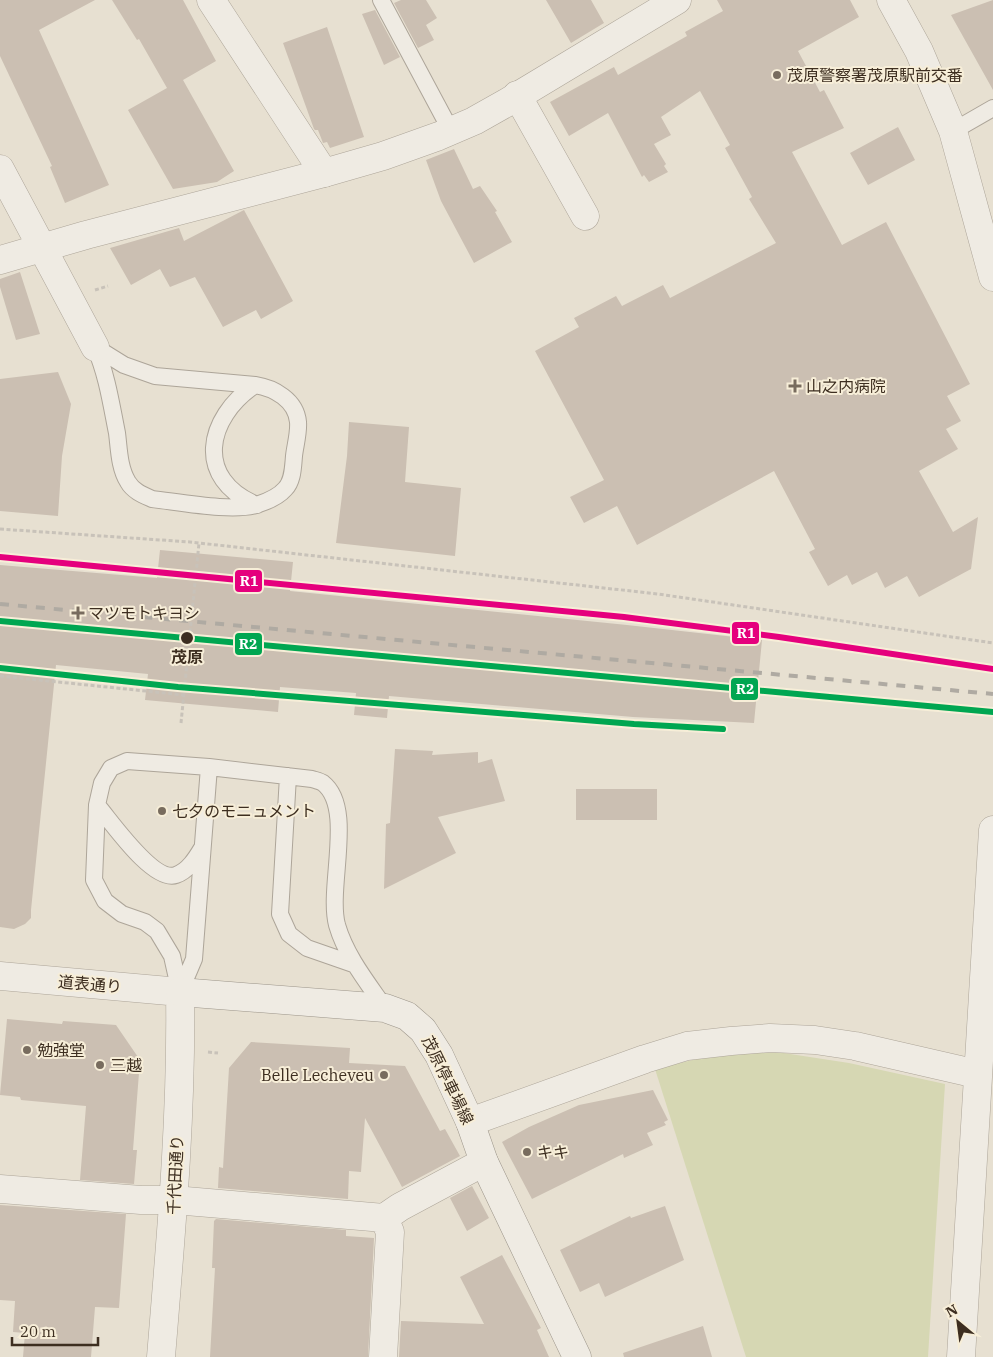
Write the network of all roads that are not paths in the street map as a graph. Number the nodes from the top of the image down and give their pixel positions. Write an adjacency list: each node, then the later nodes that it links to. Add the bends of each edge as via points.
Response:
1 (212, 0): 10 (street)
2 (381, 0): 7 (lane)
3 (677, 0): 5 (street)
4 (891, 0): 8 (street)
5 (518, 95): 7 (street, via 474,121); 11 (street)
6 (993, 108): 8 (lane)
7 (451, 130): 10 (street, via 383,156)
8 (953, 130): 14 (street)
9 (0, 169): 12 (street)
10 (324, 173): 12 (street)
11 (586, 216)
12 (41, 248): 13 (street); 15 (street)
13 (0, 260)
14 (993, 277)
15 (95, 347): 16 (lane, via 124,366 154,376); 17 (lane, via 110,392 122,469 128,482 140,494 152,500 237,509)
16 (255, 385): 17 (lane, via 243,393 222,420 213,457 231,490); 17 (lane, via 269,387 281,394 292,406 298,422 292,476 286,489)
17 (257, 505)
18 (209, 767): 19 (lane); 20 (lane, via 127,761 112,768 102,783); 22 (lane)
19 (288, 776): 24 (lane, via 322,782 338,807 337,924); 24 (lane, via 280,914 289,934 307,948)
20 (97, 805): 22 (lane, via 148,864 164,875 174,876 183,871); 26 (lane, via 94,880 105,901 122,914 145,922 157,931 172,956)
21 (993, 830): 23 (street)
22 (203, 846): 26 (lane, via 194,959)
23 (989, 953): 28 (street)
24 (354, 964): 27 (lane)
25 (0, 976): 26 (street, 道表通り)
26 (180, 992): 27 (street, 茂原停車場線); 32 (street, 千代田通り, via 181,1050)
27 (385, 1008): 29 (street, 茂原停車場線, via 407,1016 424,1030)
28 (985, 1077): 29 (street, via 855,1046 815,1040 770,1038 731,1041 687,1046 645,1058); 37 (street)
29 (470, 1122): 30 (street, 茂原停車場線)
30 (484, 1162): 33 (street); 36 (street, 茂原停車場線)
31 (0, 1189): 32 (street)
32 (174, 1200): 33 (street); 34 (street, 千代田通り)
33 (384, 1218): 35 (street, via 390,1232)
34 (161, 1357)
35 (383, 1357)
36 (577, 1357)
37 (960, 1357)

